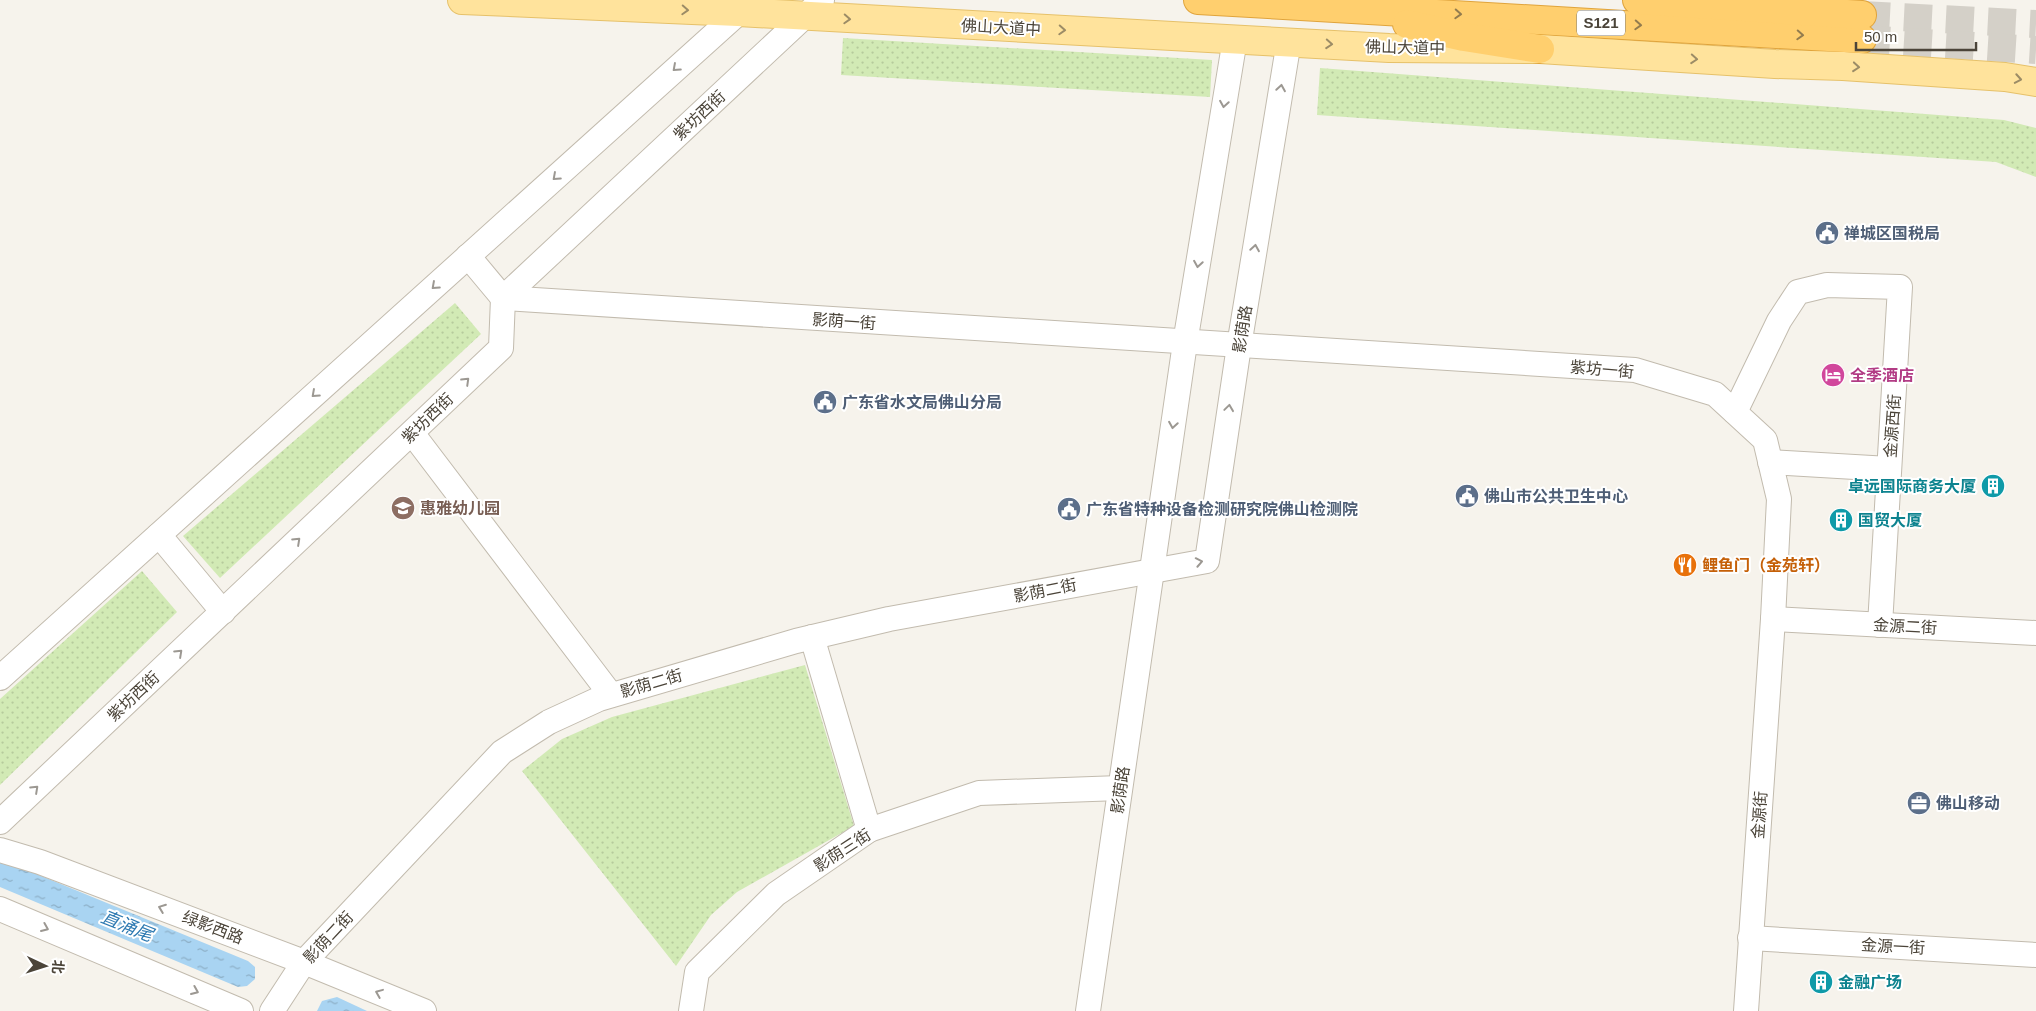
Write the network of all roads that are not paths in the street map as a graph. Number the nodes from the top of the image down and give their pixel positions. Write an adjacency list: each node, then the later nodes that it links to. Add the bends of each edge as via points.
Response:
1 (462, 0): 4 (main road, 佛山大道中, one-way to 4)
2 (1198, 0): 5 (highway, S121)
3 (1637, 0): 5 (highway, S121, one-way to 3, via 1862,27)
4 (745, 6): 6 (main road, 佛山大道中); 11 (street, one-way to 11)
5 (1340, 7): 9 (highway, via 1464,37)
6 (814, 8): 7 (main road, 佛山大道中, one-way to 7); 12 (street, 紫坊西街)
7 (1235, 39): 8 (main road, 佛山大道中); 13 (street, 影荫路, one-way to 13)
8 (1289, 41): 9 (main road, 佛山大道中, one-way to 9, via 1389,48); 14 (street, 影荫路, one-way to 8)
9 (1540, 49): 10 (main road, 佛山大道中, one-way to 10, via 2005,77)
10 (2036, 82)
11 (468, 256): 12 (street); 19 (street, one-way to 19)
12 (502, 298): 13 (street, 影荫一街); 16 (street, 紫坊西街, one-way to 12, via 501,348)
13 (1185, 343): 14 (street, 影荫一街); 20 (street, 影荫路, one-way to 20)
14 (1238, 346): 15 (street, 紫坊一街, via 1636,370 1715,394); 20 (street, 影荫路, one-way to 14, via 1207,561)
15 (1735, 412): 17 (street, 紫坊一街, via 1765,440); 18 (street, 金源西街, via 1779,321 1798,292 1827,285 1900,287)
16 (412, 433): 21 (street, 紫坊西街, one-way to 16); 27 (street)
17 (1770, 462): 18 (street); 22 (street, 紫坊一街, via 1779,499)
18 (1889, 469): 23 (street, 金源西街)
19 (159, 535): 21 (street); 26 (street)
20 (1151, 570): 25 (street, 影荫二街, via 889,619); 28 (street, 影荫路)
21 (223, 612): 29 (street, 紫坊西街, one-way to 21)
22 (1773, 619): 23 (street, 金源二街); 33 (street, 金源街)
23 (1880, 624): 24 (street, 金源二街)
24 (2036, 633)
25 (812, 637): 27 (street, 影荫二街); 30 (street)
26 (0, 678)
27 (611, 695): 35 (street, 影荫二街, via 549,722 502,752)
28 (1120, 788): 30 (street, 影荫三街, via 980,793); 40 (street, 影荫路)
29 (0, 822)
30 (869, 830): 39 (street, 影荫三街, via 776,894 697,972)
31 (0, 850): 35 (street, 绿影西路, one-way to 31, via 40,862)
32 (0, 909): 36 (street, one-way to 36)
33 (1750, 938): 34 (street, 金源一街); 41 (street, 金源街)
34 (2036, 955)
35 (304, 962): 37 (street, 影荫二街); 38 (street, 绿影西路, one-way to 35)
36 (241, 1011)
37 (272, 1011)
38 (424, 1011)
39 (691, 1011)
40 (1088, 1011)
41 (1746, 1011)

